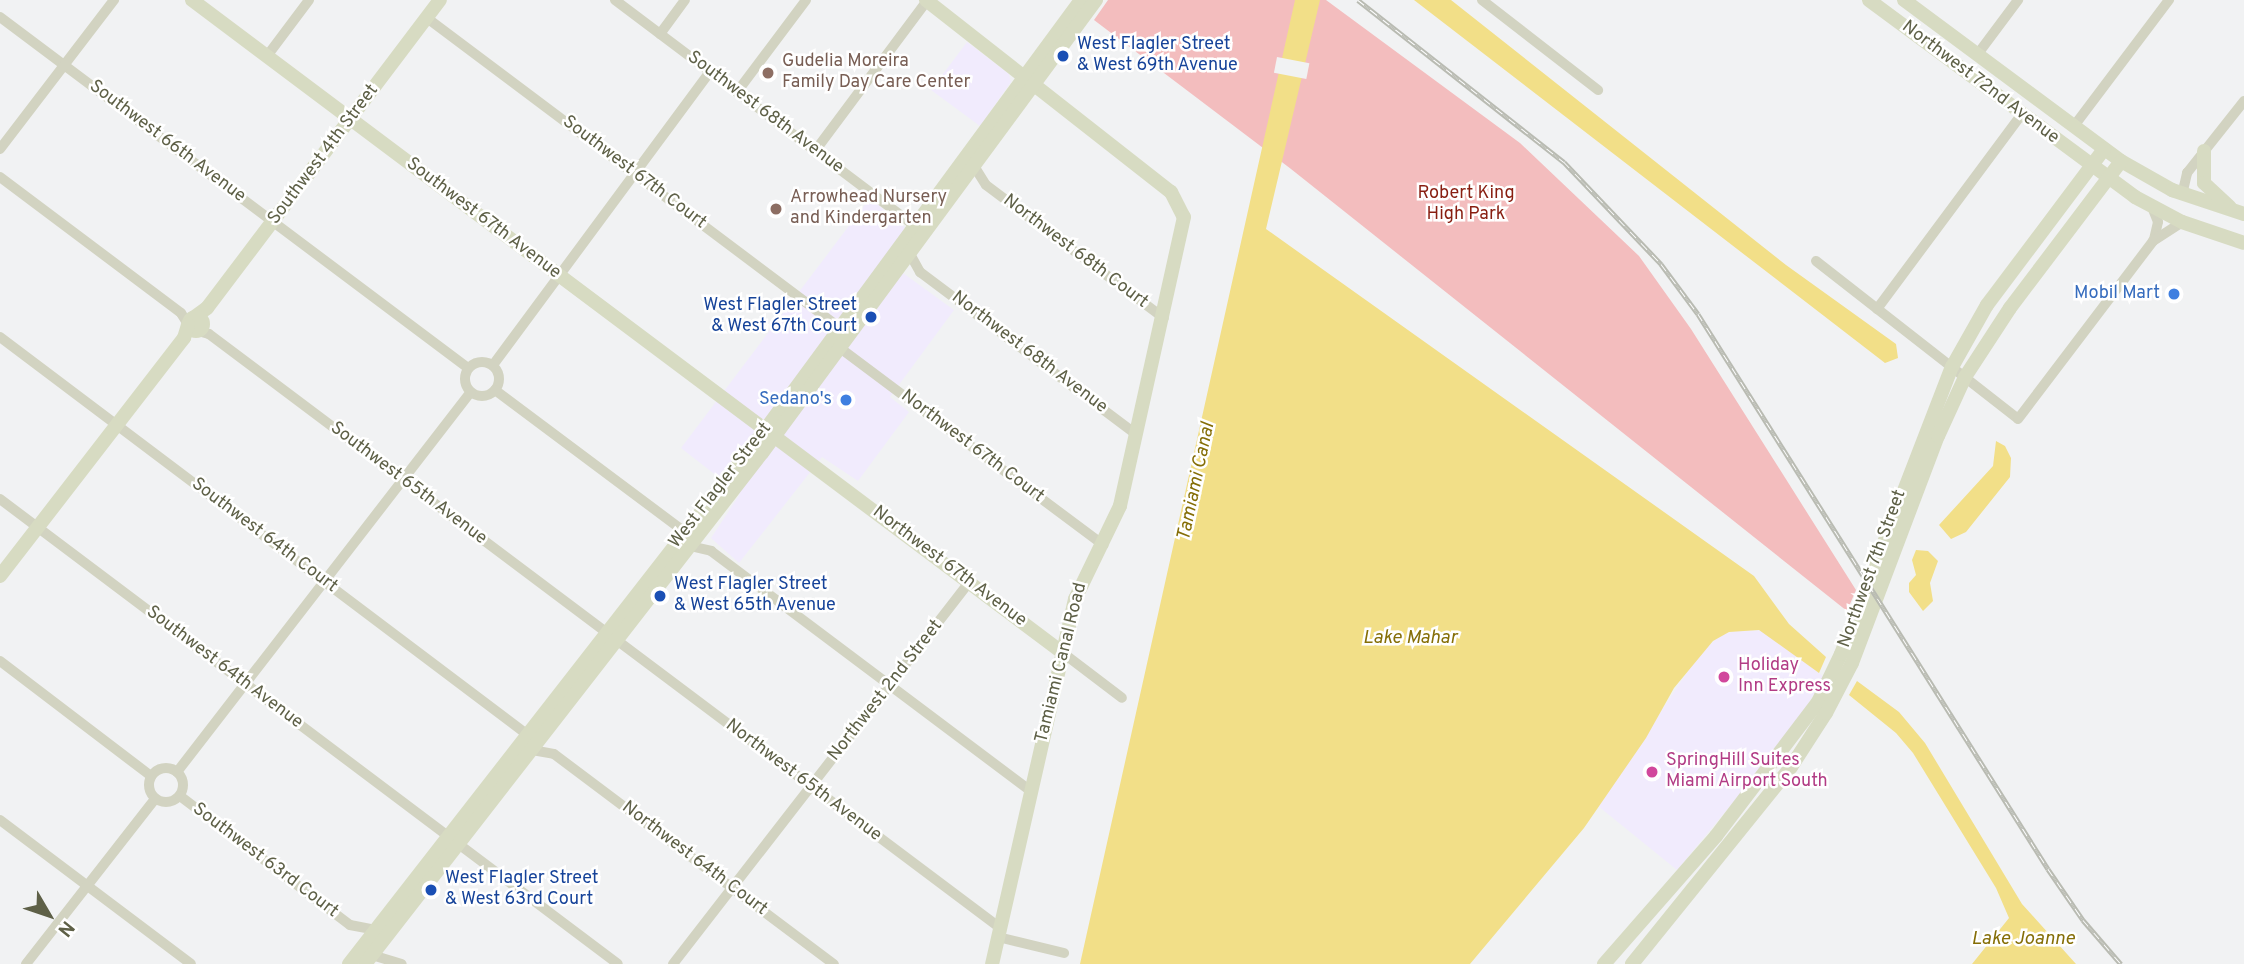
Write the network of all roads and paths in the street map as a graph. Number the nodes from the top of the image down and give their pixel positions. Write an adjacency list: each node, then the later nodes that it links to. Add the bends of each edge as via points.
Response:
1 (114, 0): 21 (street)
2 (192, 0): 20 (main road, Southwest 67th Avenue)
3 (309, 0): 20 (street)
4 (440, 0): 17 (main road, Southwest 4th Street)
5 (615, 0): 18 (street, Southwest 68th Avenue)
6 (685, 0): 18 (street)
7 (806, 0): 26 (street)
8 (927, 0): 24 (main road); 33 (street)
9 (1081, 0): 24 (main road, West Flagler Street)
10 (1096, 0): 24 (main road, West Flagler Street)
11 (1482, 0): 25 (street)
12 (1870, 0): 22 (main road, Northwest 72nd Avenue)
13 (1904, 0): 19 (main road, Northwest 72nd Avenue)
14 (2018, 0): 19 (street)
15 (2169, 0): 30 (street)
16 (0, 17): 21 (street, Southwest 66th Avenue)
17 (427, 18): 29 (main road, Southwest 4th Street); 38 (street, Southwest 67th Court)
18 (660, 34): 23 (street, Southwest 68th Avenue)
19 (1977, 55): 22 (main road); 30 (main road, Northwest 72nd Avenue)
20 (267, 57): 29 (main road, Southwest 67th Avenue)
21 (64, 65): 31 (street); 46 (street, Southwest 66th Avenue)
22 (1964, 71): 28 (main road, Northwest 72nd Avenue)
23 (710, 72): 26 (street, Southwest 68th Avenue); 38 (street)
24 (1030, 79): 36 (main road, West Flagler Street); 48 (main road, West Flagler Street); 57 (main road, Tamiami Canal Road, via 1171,192 1181,205 1184,230)
25 (1598, 90)
26 (737, 92): 33 (street, Southwest 68th Avenue)
27 (2244, 101): 34 (street)
28 (2022, 114): 37 (main road, Northwest 72nd Avenue); 56 (street)
29 (351, 120): 46 (main road, Southwest 4th Street); 55 (main road, Southwest 67th Avenue)
30 (2074, 126): 32 (main road, Northwest 72nd Avenue)
31 (0, 149)
32 (2104, 149): 35 (main road, Northwest 72nd Avenue); 37 (main road, Northwest 7th Street)
33 (815, 150): 48 (street, Southwest 68th Avenue)
34 (2204, 151): 43 (street, via 2187,173); 45 (main road, via 2204,183)
35 (2121, 161): 40 (main road, Northwest 7th Street); 43 (main road, Northwest 72nd Avenue)
36 (974, 166): 41 (main road, West Flagler Street); 42 (street, Northwest 68th Court)
37 (2091, 166): 40 (main road, Northwest 72nd Avenue); 63 (main road, Northwest 7th Street, via 1987,305)
38 (635, 174): 55 (street); 59 (street, Southwest 67th Court)
39 (0, 177): 58 (street, Southwest 65th Avenue)
40 (2108, 178): 44 (main road, Northwest 72nd Avenue); 65 (main road, Northwest 7th Street)
41 (964, 181): 42 (street, Northwest 68th Court); 51 (main road, West Flagler Street)
42 (986, 186): 57 (street, Northwest 68th Court)
43 (2182, 194): 45 (main road, Northwest 72nd Avenue); 47 (main road)
44 (2152, 207): 47 (main road, Northwest 72nd Avenue); 49 (street, via 2158,222)
45 (2240, 213)
46 (273, 222): 58 (main road, Southwest 4th Street); 64 (street, Southwest 66th Avenue)
47 (2182, 222): 49 (street); 50 (main road, Northwest 72nd Avenue)
48 (915, 226): 59 (main road, West Flagler Street)
49 (2153, 241): 65 (street, via 2018,419)
50 (2244, 243)
51 (910, 254): 53 (main road, West Flagler Street); 54 (street, Northwest 68th Avenue)
52 (1816, 261): 56 (street)
53 (899, 269): 54 (street, Northwest 68th Avenue); 61 (main road, West Flagler Street)
54 (920, 272): 70 (street, Northwest 68th Avenue)
55 (561, 277): 62 (street); 69 (main road, Southwest 67th Avenue)
56 (1877, 309): 63 (street)
57 (1164, 318): 70 (main road, Tamiami Canal Road)
58 (196, 324): 68 (main road, Southwest 4th Street); 71 (street, Southwest 65th Avenue)
59 (840, 328): 69 (main road, West Flagler Street)
60 (0, 337): 68 (street, Southwest 64th Court)
61 (840, 348): 69 (main road, West Flagler Street); 77 (street, Northwest 67th Court)
62 (493, 365): 64 (street, via 482,361); 66 (street, via 499,376)
63 (1952, 367): 65 (street); 73 (main road, Northwest 7th Street)
64 (468, 368): 67 (street, via 464,381)
65 (1965, 377): 73 (main road, Northwest 7th Street)
66 (495, 390): 67 (street, via 484,396); 76 (street)
67 (471, 392): 71 (street)
68 (117, 425): 74 (main road, Southwest 4th Street); 80 (street, Southwest 64th Court)
69 (770, 433): 75 (main road, West Flagler Street); 76 (main road, West Flagler Street); 81 (main road, Northwest 67th Avenue)
70 (1137, 435): 77 (main road, Tamiami Canal Road, via 1121,506)
71 (403, 480): 80 (street); 82 (street, Southwest 65th Avenue)
72 (0, 499): 74 (street, Southwest 64th Avenue)
73 (1904, 506): 84 (main road, Northwest 7th Street)
74 (37, 527): 79 (main road, Southwest 4th Street); 86 (street, Southwest 64th Avenue)
75 (701, 532): 76 (main road, West Flagler Street); 78 (street)
76 (688, 539): 78 (street); 82 (main road, West Flagler Street)
77 (1103, 545): 83 (main road, Tamiami Canal Road, via 1079,586)
78 (711, 551): 87 (street)
79 (0, 576)
80 (324, 580): 86 (street); 89 (street, Southwest 64th Court)
81 (969, 583): 83 (main road, Northwest 67th Avenue); 87 (street, Northwest 2nd Street)
82 (611, 637): 89 (main road, West Flagler Street); 90 (main road, West Flagler Street); 95 (street, Northwest 65th Avenue)
83 (1063, 653): 88 (street, Northwest 67th Avenue); 96 (main road, Tamiami Canal Road)
84 (1846, 658): 116 (main road, Northwest 7th Street, via 1793,740); 117 (main road, Northwest 7th Street, via 1791,766)
85 (0, 661): 94 (street)
86 (245, 683): 93 (street); 100 (street, Southwest 64th Avenue)
87 (890, 685): 95 (street, Northwest 2nd Street); 96 (street)
88 (1122, 698)
89 (528, 734): 100 (main road, West Flagler Street)
90 (544, 734): 91 (main road, West Flagler Street); 92 (street, Northwest 64th Court)
91 (532, 750): 92 (street, Northwest 64th Court); 100 (main road, West Flagler Street)
92 (554, 754): 102 (street, Northwest 64th Court)
93 (177, 772): 94 (street, via 163,768); 97 (street, via 183,786)
94 (151, 776): 98 (street, via 148,785)
95 (811, 787): 102 (street, Northwest 2nd Street); 104 (street, Northwest 65th Avenue)
96 (1032, 792): 104 (main road, Tamiami Canal Road)
97 (180, 796): 98 (street, via 165,803); 103 (street, Southwest 63rd Court)
98 (155, 799): 101 (street)
99 (0, 821): 101 (street)
100 (454, 840): 105 (main road, West Flagler Street); 112 (street, Southwest 64th Avenue)
101 (87, 886): 109 (street); 110 (street)
102 (733, 888): 113 (street, Northwest 2nd Street); 114 (street, Northwest 64th Court)
103 (350, 926): 105 (street, Southwest 63rd Court); 107 (street, Southwest 63rd Court)
104 (999, 932): 106 (street, Northwest 65th Avenue); 115 (main road, Tamiami Canal Road)
105 (380, 934): 107 (main road, West Flagler Street); 108 (street)
106 (1064, 953)
107 (367, 955): 108 (street); 111 (main road, West Flagler Street)
108 (399, 962)
109 (26, 964)
110 (191, 964)
111 (349, 964)
112 (618, 964)
113 (673, 964)
114 (834, 964)
115 (992, 964)
116 (1604, 964)
117 (1632, 964)

